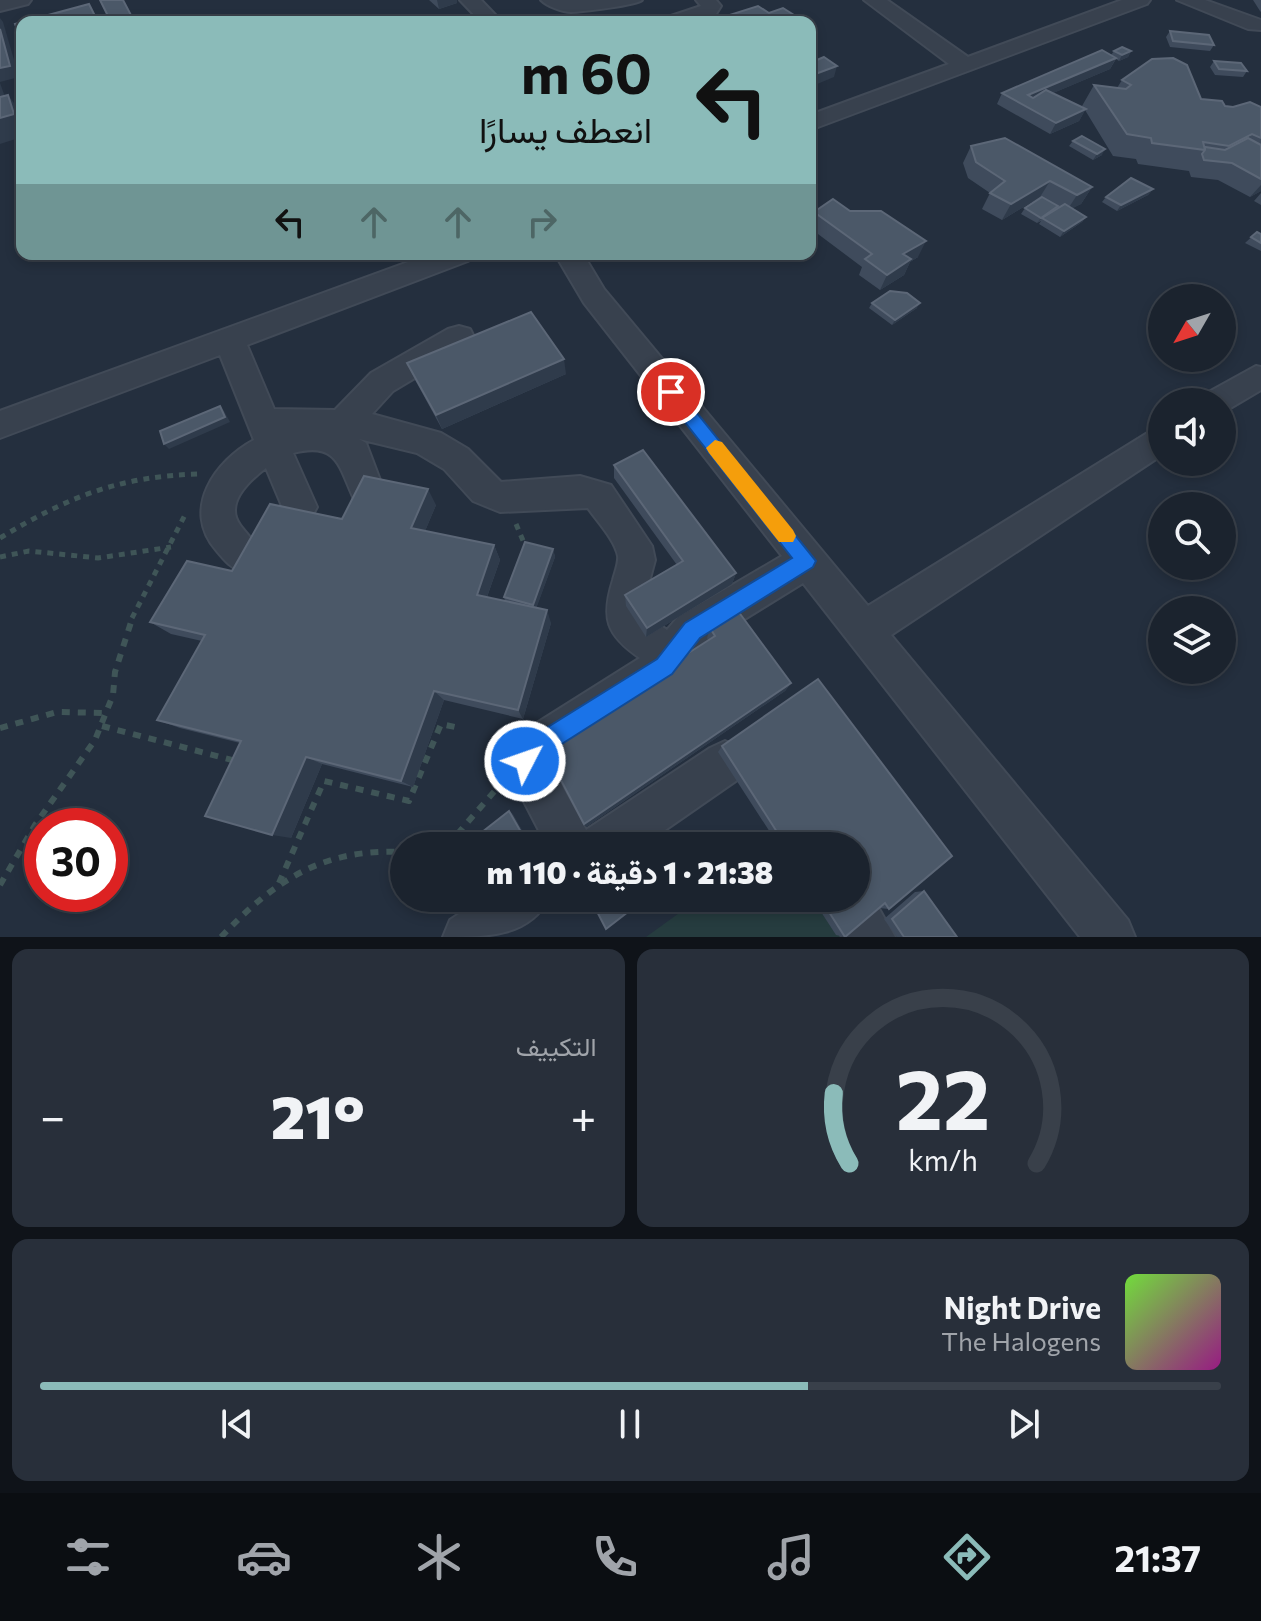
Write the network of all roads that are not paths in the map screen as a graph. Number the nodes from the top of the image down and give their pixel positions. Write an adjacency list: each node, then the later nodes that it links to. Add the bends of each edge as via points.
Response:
1 (21, 0): 11 (street)
2 (470, 0): 12 (street)
3 (596, 0): 4 (street); 10 (street, via 580,5)
4 (630, 0): 13 (street, via 643,14)
5 (706, 0): 14 (street, via 709,10)
6 (874, 0): 16 (street)
7 (1140, 0): 16 (street)
8 (1187, 0): 15 (street)
9 (1207, 0): 15 (street)
10 (556, 2)
11 (0, 5)
12 (486, 16)
13 (636, 16)
14 (690, 16)
15 (1258, 26)
16 (974, 62): 17 (street)
17 (816, 121)
18 (442, 260): 23 (street)
19 (555, 260): 21 (street)
20 (573, 260): 21 (street)
21 (594, 296): 33 (street)
22 (459, 337): 27 (street, via 382,382)
23 (229, 339): 26 (street); 28 (street)
24 (1256, 378): 25 (street)
25 (1236, 391)
26 (0, 425)
27 (341, 426): 28 (street); 35 (street, via 387,431 431,444 493,495 580,491 599,496 634,546 637,560 623,608 628,623)
28 (267, 433): 30 (street, via 338,442 360,460); 31 (street); 32 (street, via 222,492 217,522 222,536)
29 (1148, 447): 34 (street)
30 (366, 488)
31 (299, 507)
32 (244, 556)
33 (806, 561): 34 (street); 35 (street, via 739,620 692,630)
34 (863, 631): 41 (street)
35 (673, 657): 37 (street, via 528,753 529,769)
36 (725, 763): 38 (street)
37 (578, 832)
38 (596, 832)
39 (504, 912): 40 (street)
40 (467, 937)
41 (1111, 937)

